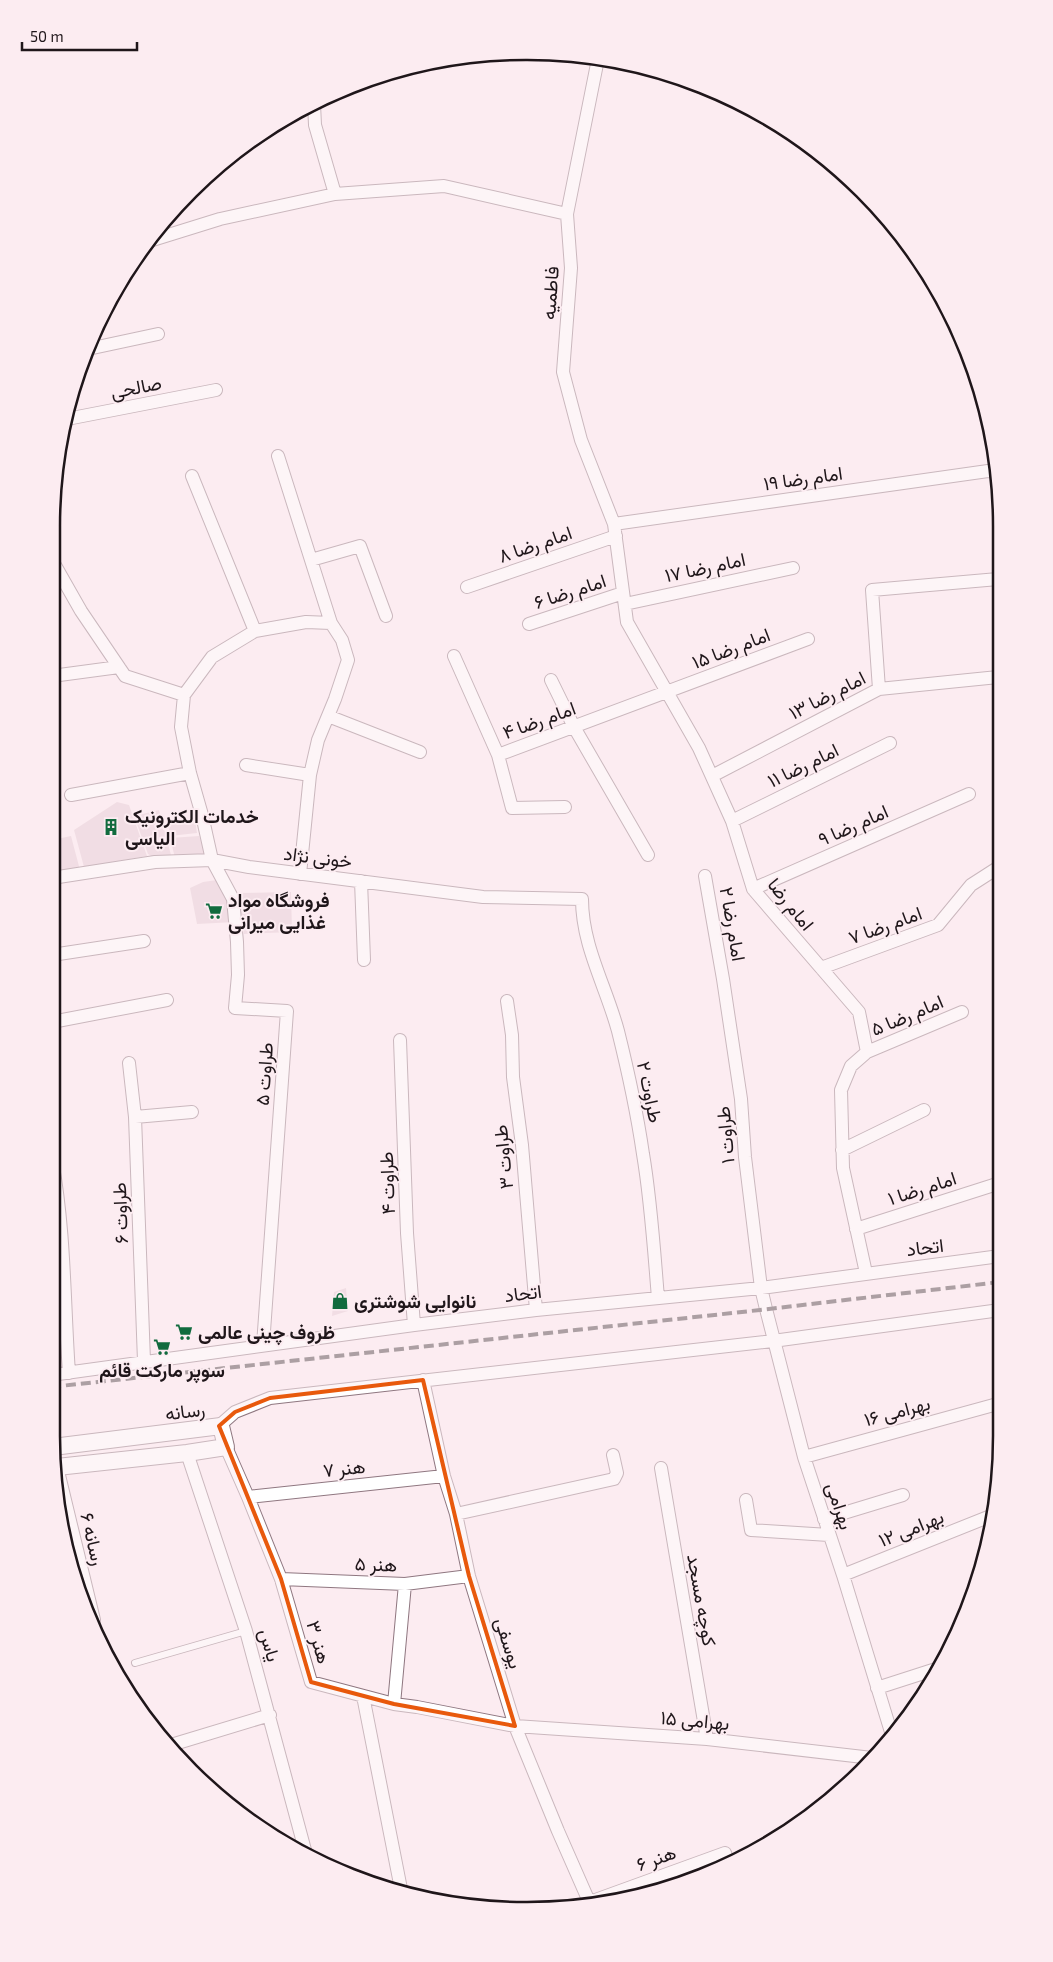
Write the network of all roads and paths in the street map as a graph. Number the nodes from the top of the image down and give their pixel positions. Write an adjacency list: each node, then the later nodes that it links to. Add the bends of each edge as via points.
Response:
1 (597, 66): 4 (street, فاطمیه)
2 (314, 111): 3 (street, via 315,125)
3 (336, 194): 4 (street, via 444,186); 5 (street, via 220,219)
4 (567, 214): 13 (street, فاطمیه, via 571,268 563,372 581,440)
5 (161, 237)
6 (158, 334): 7 (street)
7 (96, 347)
8 (216, 390): 9 (street, صالحی)
9 (73, 418)
10 (278, 456): 14 (street)
11 (990, 471): 13 (street, امام رضا ۱۹)
12 (192, 476): 23 (street)
13 (615, 530): 18 (street, امام رضا ۸); 19 (street, امام رضا)
14 (310, 560): 20 (street, via 360,546); 21 (street)
15 (793, 568): 19 (street, امام رضا ۱۷)
16 (60, 574): 26 (street)
17 (993, 579): 30 (street, via 872,590)
18 (467, 587)
19 (624, 598): 22 (street, امام رضا ۶); 31 (street, امام رضا, via 627,622)
20 (386, 616)
21 (330, 623): 23 (street, via 306,622); 33 (street, via 342,640 348,660)
22 (529, 624)
23 (255, 631): 32 (street, via 212,657)
24 (808, 639): 31 (street, امام رضا ۱۵)
25 (454, 656): 37 (street, امام رضا ۴)
26 (119, 667): 27 (street); 32 (street, via 125,676)
27 (60, 675)
28 (993, 678): 30 (street, امام رضا ۱۳)
29 (551, 680): 34 (street)
30 (879, 689): 41 (street, امام رضا ۱۳)
31 (667, 692): 34 (street, امام رضا ۴); 41 (street, امام رضا)
32 (184, 695): 39 (street, via 181,727)
33 (328, 716): 36 (street); 40 (street, via 318,740)
34 (574, 727): 37 (street, امام رضا ۴); 46 (street)
35 (890, 743): 45 (street, امام رضا ۱۱)
36 (420, 752)
37 (498, 755): 44 (street, via 512,808)
38 (246, 765): 40 (street)
39 (190, 773): 43 (street); 47 (street)
40 (310, 775): 49 (street)
41 (712, 776): 45 (street, امام رضا)
42 (969, 794): 53 (street, امام رضا ۹)
43 (71, 795)
44 (565, 807)
45 (732, 821): 53 (street, امام رضا)
46 (648, 855)
47 (212, 860): 49 (street, خونی نژاد); 51 (street, خونی نژاد, via 154,862); 82 (street, طراوت ۵, via 233,899 238,974 235,1008 288,1011)
48 (993, 871): 58 (street, امام رضا ۷, via 970,885 938,925)
49 (300, 874): 52 (street, خونی نژاد)
50 (705, 876): 59 (street, امام رضا ۲)
51 (60, 877)
52 (361, 881): 54 (street, خونی نژاد, via 483,897); 57 (street)
53 (753, 889): 58 (street, امام رضا)
54 (582, 900): 77 (street, طراوت ۲, via 582,920 617,1028 644,1155)
55 (144, 941): 56 (street)
56 (60, 954)
57 (364, 960)
58 (821, 968): 65 (street, امام رضا, via 859,1012)
59 (724, 978): 76 (street, طراوت ۱, via 741,1099)
60 (167, 1000): 63 (street)
61 (506, 1002): 78 (street, طراوت ۳, via 512,1035 513,1078)
62 (962, 1012): 65 (street, امام رضا ۵)
63 (60, 1020)
64 (400, 1040): 80 (street, طراوت ۴)
65 (867, 1052): 70 (street, via 851,1066 841,1090)
66 (129, 1063): 69 (street, طراوت ۶)
67 (924, 1110): 70 (street)
68 (192, 1112): 69 (street)
69 (135, 1117): 83 (street, طراوت ۶)
70 (842, 1150): 72 (street)
71 (993, 1185): 72 (street, امام رضا ۱)
72 (856, 1229): 75 (street)
73 (993, 1257): 75 (street, اتحاد)
74 (60, 1259): 84 (street)
75 (866, 1273): 76 (street, اتحاد)
76 (761, 1288): 77 (street, اتحاد); 81 (street, بهرامی)
77 (658, 1298): 78 (street, اتحاد)
78 (536, 1310): 80 (street, اتحاد)
79 (993, 1311): 81 (street)
80 (414, 1325): 82 (street, اتحاد)
81 (773, 1341): 86 (street); 93 (street, بهرامی)
82 (264, 1345): 83 (street, اتحاد)
83 (144, 1361): 84 (street, اتحاد)
84 (70, 1373): 85 (street, اتحاد)
85 (60, 1374)
86 (423, 1380): 88 (street, via 270,1398 235,1412); 96 (street, یوسفی)
87 (993, 1405): 93 (street, بهرامی ۱۶)
88 (219, 1426): 89 (street, رسانه); 90 (street, رسانه)
89 (60, 1446)
90 (226, 1446): 91 (street); 99 (street, هنر ۳)
91 (187, 1453): 94 (street); 110 (street, یاس)
92 (613, 1455): 101 (street, via 617,1473 614,1479)
93 (804, 1457): 103 (street, بهرامی)
94 (61, 1467)
95 (661, 1468): 119 (street, کوچه مسجد)
96 (444, 1476): 99 (street, هنر ۷); 101 (street, یوسفی)
97 (903, 1495): 103 (street)
98 (64, 1496): 109 (street, رسانه ۶)
99 (248, 1497): 107 (street, هنر ۳)
100 (746, 1500): 104 (street, via 751,1530)
101 (456, 1514): 106 (street, یوسفی)
102 (985, 1518): 105 (street, بهرامی ۱۲)
103 (824, 1519): 104 (street, بهرامی)
104 (829, 1535): 105 (street, بهرامی)
105 (843, 1575): 113 (street, بهرامی)
106 (469, 1576): 108 (street, هنر ۵); 117 (street, یوسفی)
107 (281, 1579): 108 (street, هنر ۵); 114 (street, هنر ۳, via 310,1682)
108 (405, 1584): 115 (street)
109 (86, 1589)
110 (246, 1631): 111 (lane); 116 (street, یاس)
111 (135, 1663)
112 (930, 1671): 113 (street)
113 (877, 1688): 118 (street, بهرامی)
114 (363, 1696): 115 (street, هنر ۳); 124 (street)
115 (394, 1704): 117 (street, هنر ۳)
116 (270, 1715): 120 (street); 122 (street, یاس)
117 (515, 1726): 119 (street, بهرامی ۱۵); 126 (street, یوسفی)
118 (889, 1729)
119 (707, 1739): 121 (street, بهرامی ۱۵)
120 (176, 1743)
121 (864, 1757)
122 (304, 1846)
123 (726, 1857): 125 (street, هنر ۶, via 724,1853)
124 (400, 1884)
125 (623, 1892)
126 (588, 1898)

